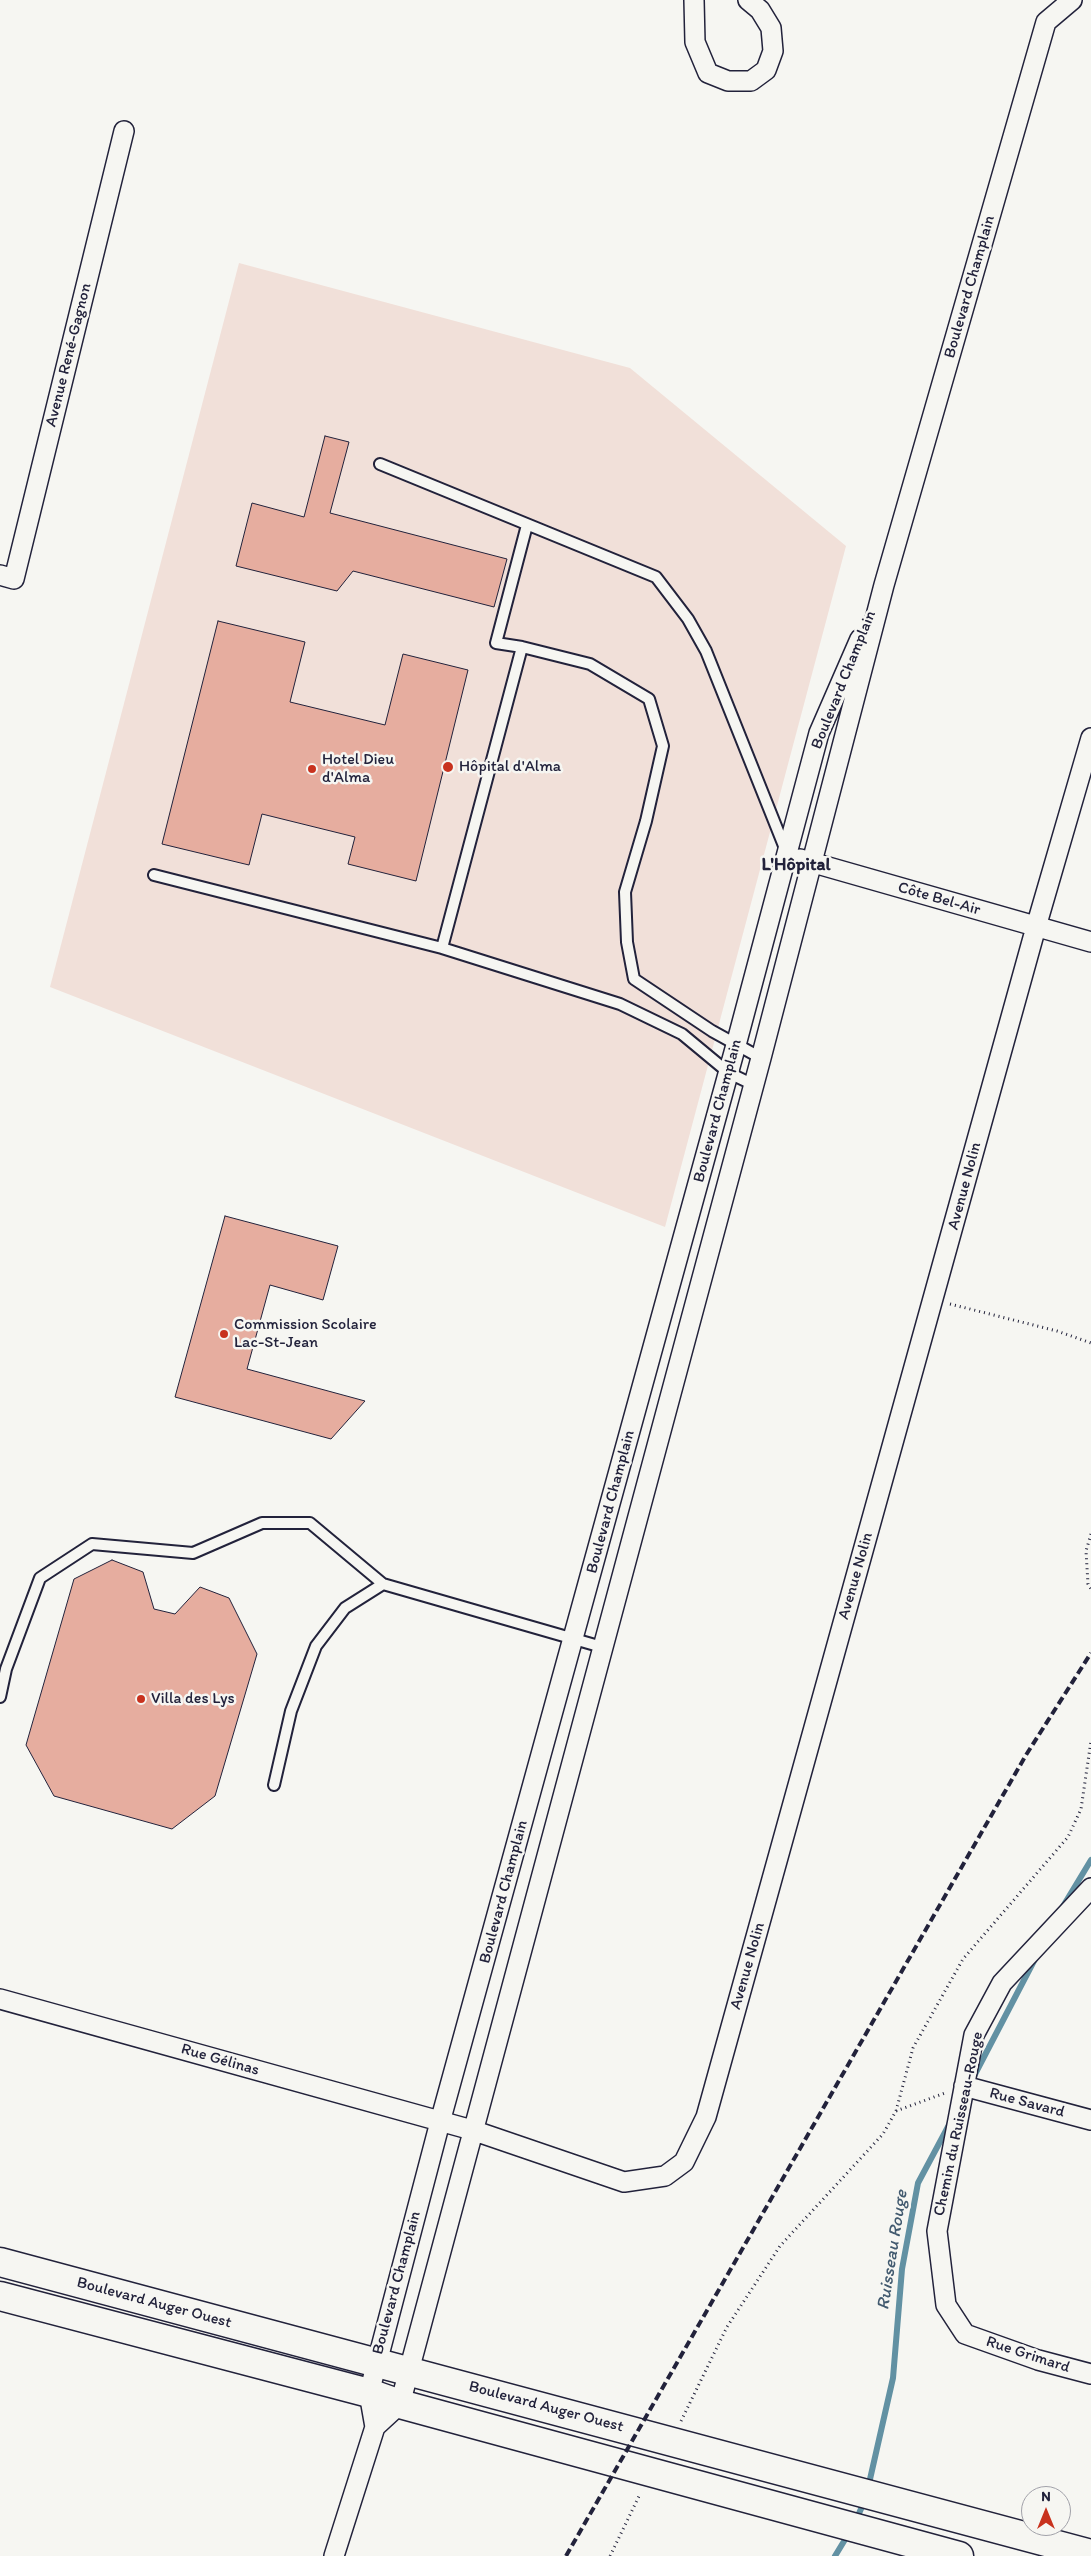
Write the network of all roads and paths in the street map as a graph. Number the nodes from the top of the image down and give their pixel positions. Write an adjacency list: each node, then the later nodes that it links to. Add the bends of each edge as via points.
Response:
1 (694, 0): 2 (street, via 695,42 708,73 728,82 751,82 766,70 773,52 771,28 760,10)
2 (748, 0)
3 (1072, 0): 8 (street, Boulevard Champlain, via 1046,22)
4 (124, 131): 7 (street, Avenue René-Gagnon)
5 (380, 464): 6 (lane)
6 (527, 524): 9 (lane, via 496,643); 11 (lane, via 656,577 688,619 706,651)
7 (7, 577)
8 (884, 585): 11 (street, Boulevard Champlain, via 819,733); 12 (street, Boulevard Champlain)
9 (522, 647): 16 (lane); 17 (lane, via 590,664 648,699 663,746 626,892 627,942 634,979)
10 (1091, 738): 14 (street, Avenue Nolin)
11 (787, 855): 12 (street, Côte Bel-Air); 17 (street, Boulevard Champlain)
12 (811, 862): 14 (street, Côte Bel-Air); 18 (street, Boulevard Champlain)
13 (154, 875): 16 (lane)
14 (1036, 927): 15 (street, Côte Bel-Air); 21 (street, Avenue Nolin)
15 (1091, 942)
16 (442, 948): 19 (lane, via 620,1004 682,1034)
17 (736, 1045): 18 (lane); 19 (street, Boulevard Champlain)
18 (761, 1058): 20 (street, Boulevard Champlain)
19 (729, 1073): 20 (lane); 26 (street, Boulevard Champlain)
20 (754, 1085): 27 (street, Boulevard Champlain)
21 (933, 1300): 22 (path, via 1057,1331); 37 (street, Avenue Nolin, via 706,2117 684,2162 664,2176 624,2182)
22 (1091, 1343)
23 (1091, 1534): 25 (path, via 1086,1550)
24 (383, 1584): 26 (lane); 28 (lane, via 310,1523 262,1523 193,1553 92,1544 40,1578 6,1669); 30 (lane, via 345,1608 316,1646 292,1711)
25 (1091, 1589)
26 (574, 1639): 27 (lane); 36 (street, Boulevard Champlain)
27 (602, 1647): 37 (street, Boulevard Champlain)
28 (0, 1697)
29 (1091, 1741): 34 (path, via 1081,1809 1068,1837 963,1959 913,2048)
30 (274, 1785)
31 (1091, 1888): 33 (street, Chemin du Ruisseau-Rouge, via 1002,1983 974,2035)
32 (0, 1999): 36 (street, Rue Gélinas)
33 (964, 2086): 34 (path); 35 (street, Rue Savard); 42 (street, Chemin du Ruisseau-Rouge, via 937,2231 946,2305)
34 (896, 2111): 49 (path, via 882,2134 780,2246 727,2328)
35 (1091, 2120)
36 (440, 2122): 37 (street, Avenue Nolin); 43 (street, Boulevard Champlain)
37 (472, 2130): 44 (street, Boulevard Champlain)
38 (0, 2262): 39 (main road, Boulevard Auger Ouest)
39 (61, 2278): 41 (main road); 43 (main road, Boulevard Auger Ouest)
40 (0, 2296): 41 (main road, Boulevard Auger Ouest)
41 (54, 2310): 46 (main road, Boulevard Auger Ouest)
42 (965, 2334): 45 (street, Rue Grimard, via 1038,2360)
43 (376, 2362): 44 (main road, Boulevard Auger Ouest); 46 (street, Boulevard Champlain)
44 (408, 2370): 47 (street, Boulevard Champlain); 49 (main road, Boulevard Auger Ouest)
45 (1091, 2374)
46 (368, 2393): 47 (main road, Boulevard Auger Ouest); 48 (street, Boulevard Champlain)
47 (400, 2404): 48 (street, Boulevard Champlain); 50 (main road, Boulevard Auger Ouest)
48 (375, 2427): 52 (street, Boulevard Champlain)
49 (672, 2441): 51 (main road, Boulevard Auger Ouest)
50 (653, 2473): 53 (path, via 630,2511); 54 (main road, Boulevard Auger Ouest)
51 (1091, 2554)
52 (334, 2556)
53 (610, 2556)
54 (959, 2556)

